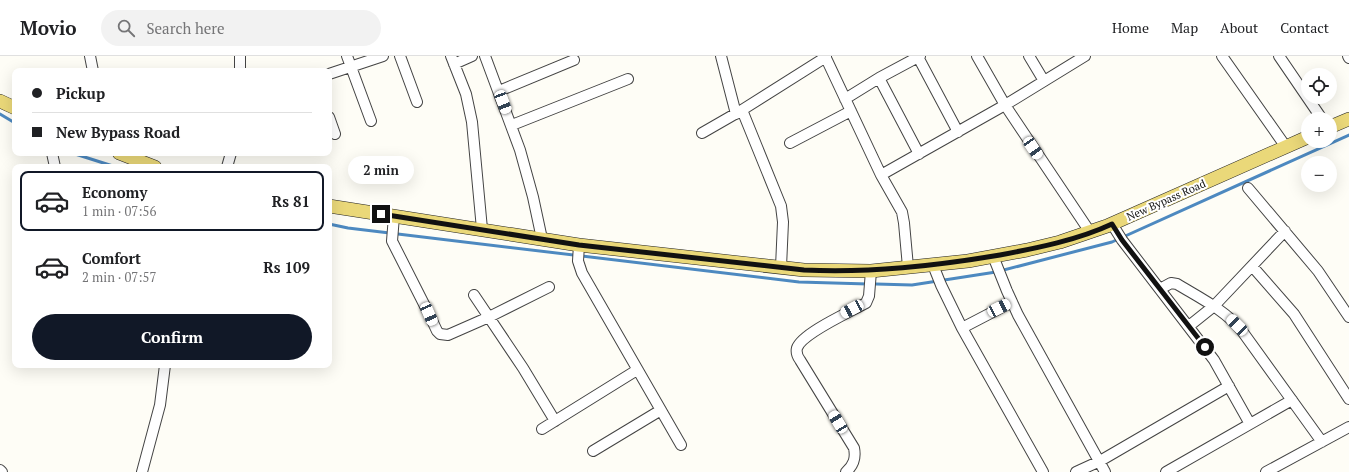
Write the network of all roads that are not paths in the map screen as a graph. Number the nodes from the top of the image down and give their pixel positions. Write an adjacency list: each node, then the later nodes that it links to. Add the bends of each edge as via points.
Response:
1 (90, 56): 19 (street)
2 (240, 56): 20 (street)
3 (347, 56): 18 (street)
4 (383, 56): 18 (street)
5 (400, 56): 28 (street)
6 (472, 56): 16 (street)
7 (485, 56): 25 (street)
8 (721, 56): 32 (street)
9 (977, 56): 29 (street)
10 (1029, 56): 24 (street)
11 (1085, 56): 24 (street)
12 (1222, 56): 44 (street)
13 (1279, 56): 33 (street)
14 (826, 57): 26 (street); 32 (street)
15 (919, 57): 22 (street); 39 (street)
16 (453, 60): 52 (street, via 466,94 472,122)
17 (574, 60): 25 (street)
18 (350, 67): 21 (street); 35 (street)
19 (92, 68)
20 (240, 68)
21 (332, 73)
22 (878, 78): 26 (street); 45 (street)
23 (628, 79): 37 (street)
24 (1044, 81): 29 (street)
25 (499, 91): 37 (street)
26 (845, 99): 31 (street)
27 (0, 101): 30 (main road)
28 (417, 102)
29 (1005, 105): 39 (street); 54 (street)
30 (12, 107)
31 (851, 111): 43 (street); 48 (street)
32 (739, 112): 40 (street); 60 (street, via 781,206)
33 (1317, 112)
34 (1349, 119): 36 (main road)
35 (371, 121)
36 (1337, 124)
37 (512, 125): 56 (street, via 527,174)
38 (332, 126): 41 (street)
39 (958, 132): 45 (street)
40 (702, 133)
41 (335, 134)
42 (1301, 140): 44 (main road, New Bypass Road)
43 (790, 143)
44 (1286, 147): 55 (main road, New Bypass Road)
45 (919, 154): 48 (street)
46 (127, 156): 47 (main road)
47 (147, 164)
48 (881, 175): 61 (street, via 902,212)
49 (1248, 188): 53 (street)
50 (332, 206): 51 (main road, New Bypass Road)
51 (394, 216): 52 (main road, New Bypass Road); 70 (street, via 391,235 393,244 437,331 448,335)
52 (482, 229): 56 (main road, New Bypass Road)
53 (1285, 231): 59 (street); 69 (street, via 1318,271)
54 (1090, 232): 55 (main road, New Bypass Road); 58 (main road, New Bypass Road)
55 (1116, 232): 65 (street)
56 (542, 239): 57 (main road, New Bypass Road)
57 (578, 253): 60 (main road, New Bypass Road); 74 (street, via 582,273)
58 (994, 259): 63 (main road, New Bypass Road, via 968,261); 67 (street)
59 (1252, 266): 68 (street); 76 (street, via 1294,314)
60 (781, 267): 62 (main road, New Bypass Road)
61 (908, 267): 62 (main road, New Bypass Road); 63 (main road, New Bypass Road)
62 (871, 271): 91 (street, via 869,296 866,302 820,328 800,342 796,350 854,448 854,462)
63 (937, 276): 72 (street)
64 (549, 287): 70 (street)
65 (1160, 289): 68 (street, via 1174,283); 71 (street)
66 (474, 295): 70 (street)
67 (1012, 302): 72 (street); 86 (street)
68 (1214, 306): 71 (street); 77 (street, via 1231,318 1242,331)
69 (1349, 316)
70 (489, 317): 79 (street)
71 (1189, 326): 75 (street)
72 (962, 328): 92 (street)
73 (165, 368): 90 (street, via 160,405)
74 (637, 370): 78 (street); 79 (street)
75 (1229, 386): 80 (street); 86 (street)
76 (1349, 399)
77 (1292, 400): 80 (street); 83 (street)
78 (661, 410): 84 (street); 85 (street)
79 (555, 421): 82 (street)
80 (1250, 424): 95 (street)
81 (1349, 427): 83 (street)
82 (542, 429)
83 (1322, 442): 88 (street)
84 (681, 445)
85 (592, 452)
86 (1100, 461): 93 (street); 94 (street)
87 (0, 470): 89 (street)
88 (1269, 471)
89 (2, 472)
90 (142, 472)
91 (846, 472)
92 (1043, 472)
93 (1076, 472)
94 (1105, 472)
95 (1166, 472)

